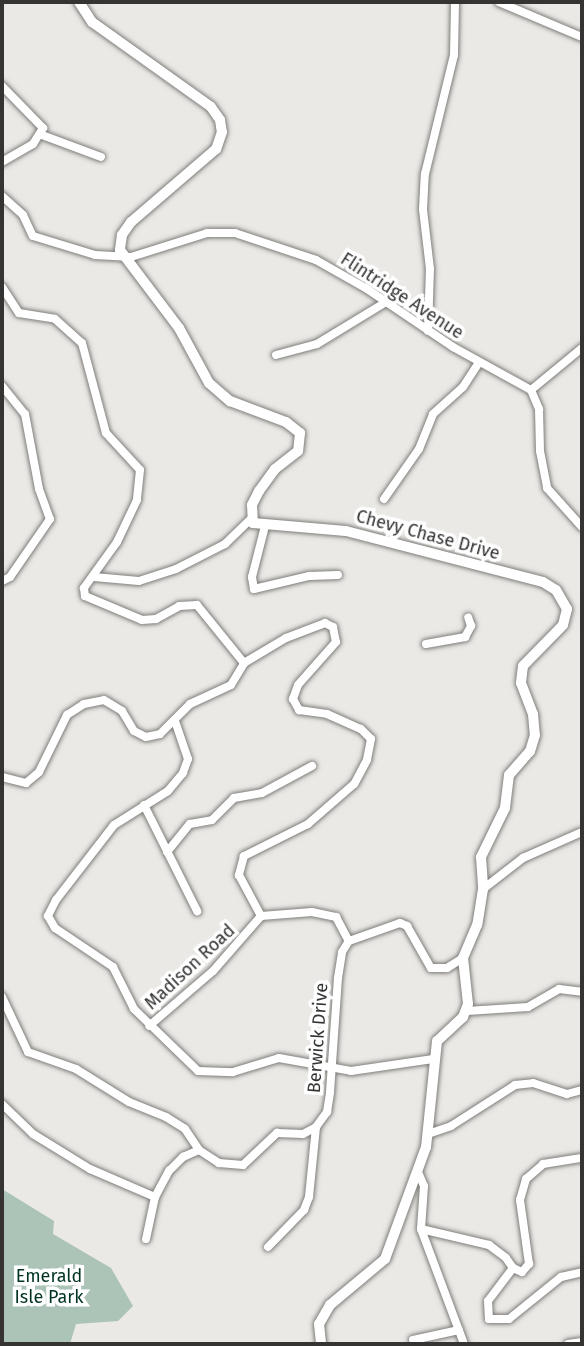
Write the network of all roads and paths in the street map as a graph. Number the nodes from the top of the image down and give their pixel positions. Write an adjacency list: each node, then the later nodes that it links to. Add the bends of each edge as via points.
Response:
1 (79, 2): 10 (main road, via 92,22 211,107 222,128 216,149 125,229 120,242)
2 (455, 2): 13 (street, via 454,55 424,186)
3 (499, 2): 4 (street)
4 (582, 37)
5 (2, 86): 6 (street, via 40,121)
6 (42, 135): 7 (street); 8 (street)
7 (101, 157)
8 (2, 163)
9 (2, 196): 10 (street, Flintridge Avenue, via 23,215 33,236 95,255)
10 (123, 257): 12 (street, Flintridge Avenue, via 207,233 235,233 316,260); 20 (main road, via 179,328 219,393 286,422 300,433 298,451 275,469 259,491)
11 (2, 287): 24 (street, via 19,313 55,319 82,343 106,433 140,470 137,500 117,542)
12 (386, 302): 13 (street, Flintridge Avenue); 15 (street, via 317,344)
13 (428, 331): 16 (street, Flintridge Avenue)
14 (582, 348): 18 (street)
15 (276, 355)
16 (479, 362): 18 (street, Flintridge Avenue); 19 (street, via 463,387 433,414 419,449)
17 (2, 386): 25 (street, via 25,414 39,489 50,519 10,577)
18 (531, 390): 22 (street, via 539,409 547,488)
19 (384, 499)
20 (251, 519): 21 (main road, Chevy Chase Drive); 24 (street, via 225,544 176,569 139,581)
21 (265, 526): 23 (street, via 252,577 254,589); 35 (main road, Chevy Chase Drive, via 305,524 402,545 543,582 565,601 563,625 523,666 521,683 533,714 535,735 530,751 509,775 505,808 483,848)
22 (582, 527)
23 (338, 575)
24 (91, 577): 28 (street, via 85,596 142,620 156,619 179,606 197,605)
25 (2, 581)
26 (468, 617): 27 (street, via 471,626 464,637)
27 (426, 644)
28 (244, 663): 29 (street, via 231,685 190,704); 39 (street, via 286,638 325,623 333,627 336,642 298,685 293,699 299,710 343,720 371,739 368,760 354,785 308,824 244,856 238,865)
29 (175, 721): 31 (street, via 160,734 146,737 134,731 122,711 104,700 84,704 67,715 37,774 26,783); 32 (street, via 188,759 183,773 168,791)
30 (312, 766): 34 (street, via 262,793 234,798 212,820 190,824)
31 (2, 777)
32 (144, 805): 34 (street); 45 (street, via 114,825 48,916 64,937 113,967 134,1009)
33 (582, 831): 36 (street, via 523,858)
34 (167, 852): 38 (street)
35 (481, 872): 36 (street); 37 (main road, Chevy Chase Drive)
36 (498, 880): 37 (street)
37 (483, 889): 41 (main road, Chevy Chase Drive, via 477,925)
38 (197, 911)
39 (261, 916): 40 (street, via 312,912 336,917); 45 (street, Madison Road, via 213,971)
40 (349, 941): 41 (street, via 400,923 407,926 431,968 447,968); 47 (street, Berwick Drive, via 342,952 338,978)
41 (463, 958): 44 (main road)
42 (582, 992): 44 (street, via 559,989 528,1007)
43 (2, 999): 52 (street, via 28,1052 75,1069 129,1102 166,1117 185,1129)
44 (467, 1011): 46 (main road, via 439,1035)
45 (149, 1026): 47 (street, via 198,1072 233,1072 279,1058)
46 (433, 1059): 47 (street, via 351,1071); 51 (main road)
47 (333, 1068): 50 (street, Berwick Drive, via 327,1112)
48 (582, 1090): 51 (street, via 567,1094 533,1083 515,1085 451,1126)
49 (3, 1106): 55 (street, via 33,1134 90,1169)
50 (316, 1127): 52 (street, via 303,1134 277,1133 243,1165 219,1163); 58 (street, Berwick Drive, via 304,1210)
51 (428, 1134): 54 (main road)
52 (199, 1150): 55 (street, via 183,1157)
53 (582, 1158): 59 (street, via 543,1164 526,1179 520,1200 528,1264 522,1272)
54 (418, 1172): 56 (street, via 424,1186); 64 (main road, via 385,1259 322,1316)
55 (155, 1197): 57 (street)
56 (421, 1229): 59 (street, via 489,1244); 61 (street)
57 (146, 1240)
58 (268, 1247)
59 (513, 1268): 60 (street, via 488,1301 489,1319 509,1319 561,1277)
60 (582, 1272)
61 (459, 1330): 62 (street); 65 (street)
62 (413, 1340)
63 (582, 1342): 66 (street)
64 (321, 1344)
65 (464, 1344)
66 (568, 1344)

